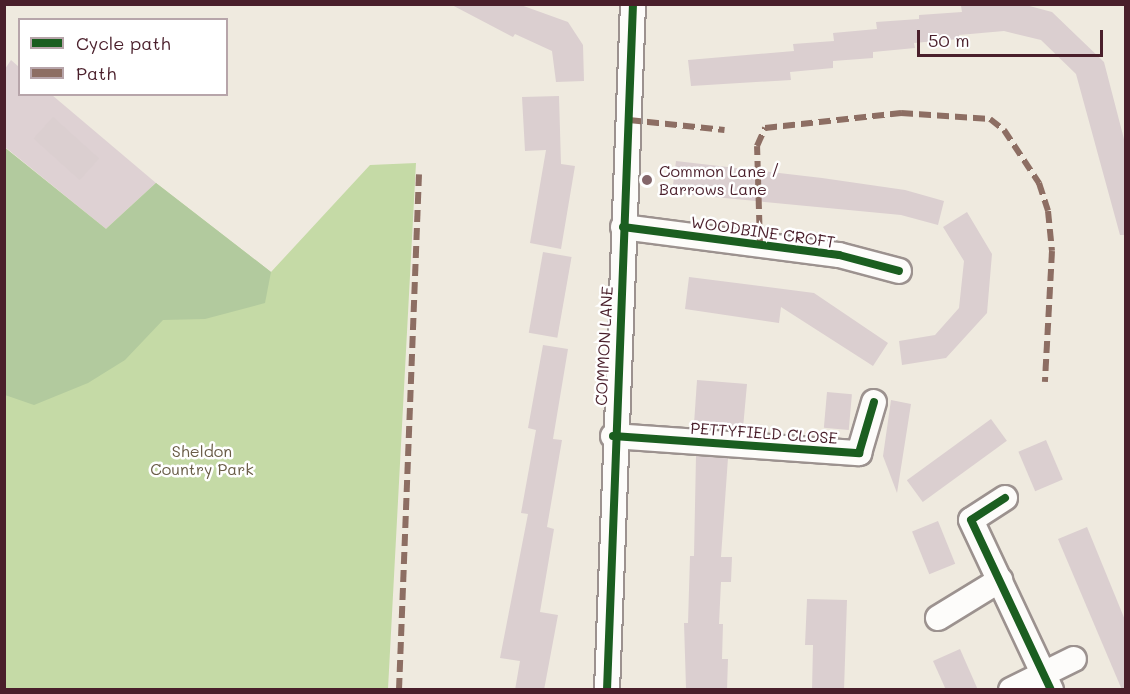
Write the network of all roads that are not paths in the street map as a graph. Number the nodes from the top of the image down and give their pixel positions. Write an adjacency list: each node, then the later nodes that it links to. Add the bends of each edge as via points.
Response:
1 (633, 4): 2 (street, COMMON LANE)
2 (623, 227): 3 (street, WOODBINE CROFT, via 839,255); 5 (street, COMMON LANE)
3 (899, 272)
4 (874, 402): 5 (street, PETTYFIELD CLOSE, via 859,453)
5 (613, 436): 11 (street, COMMON LANE)
6 (1005, 498): 7 (street, via 971,520)
7 (1000, 580): 8 (street); 10 (street)
8 (938, 618)
9 (1074, 659): 10 (street)
10 (1048, 682): 12 (street)
11 (607, 690)
12 (1011, 690)

